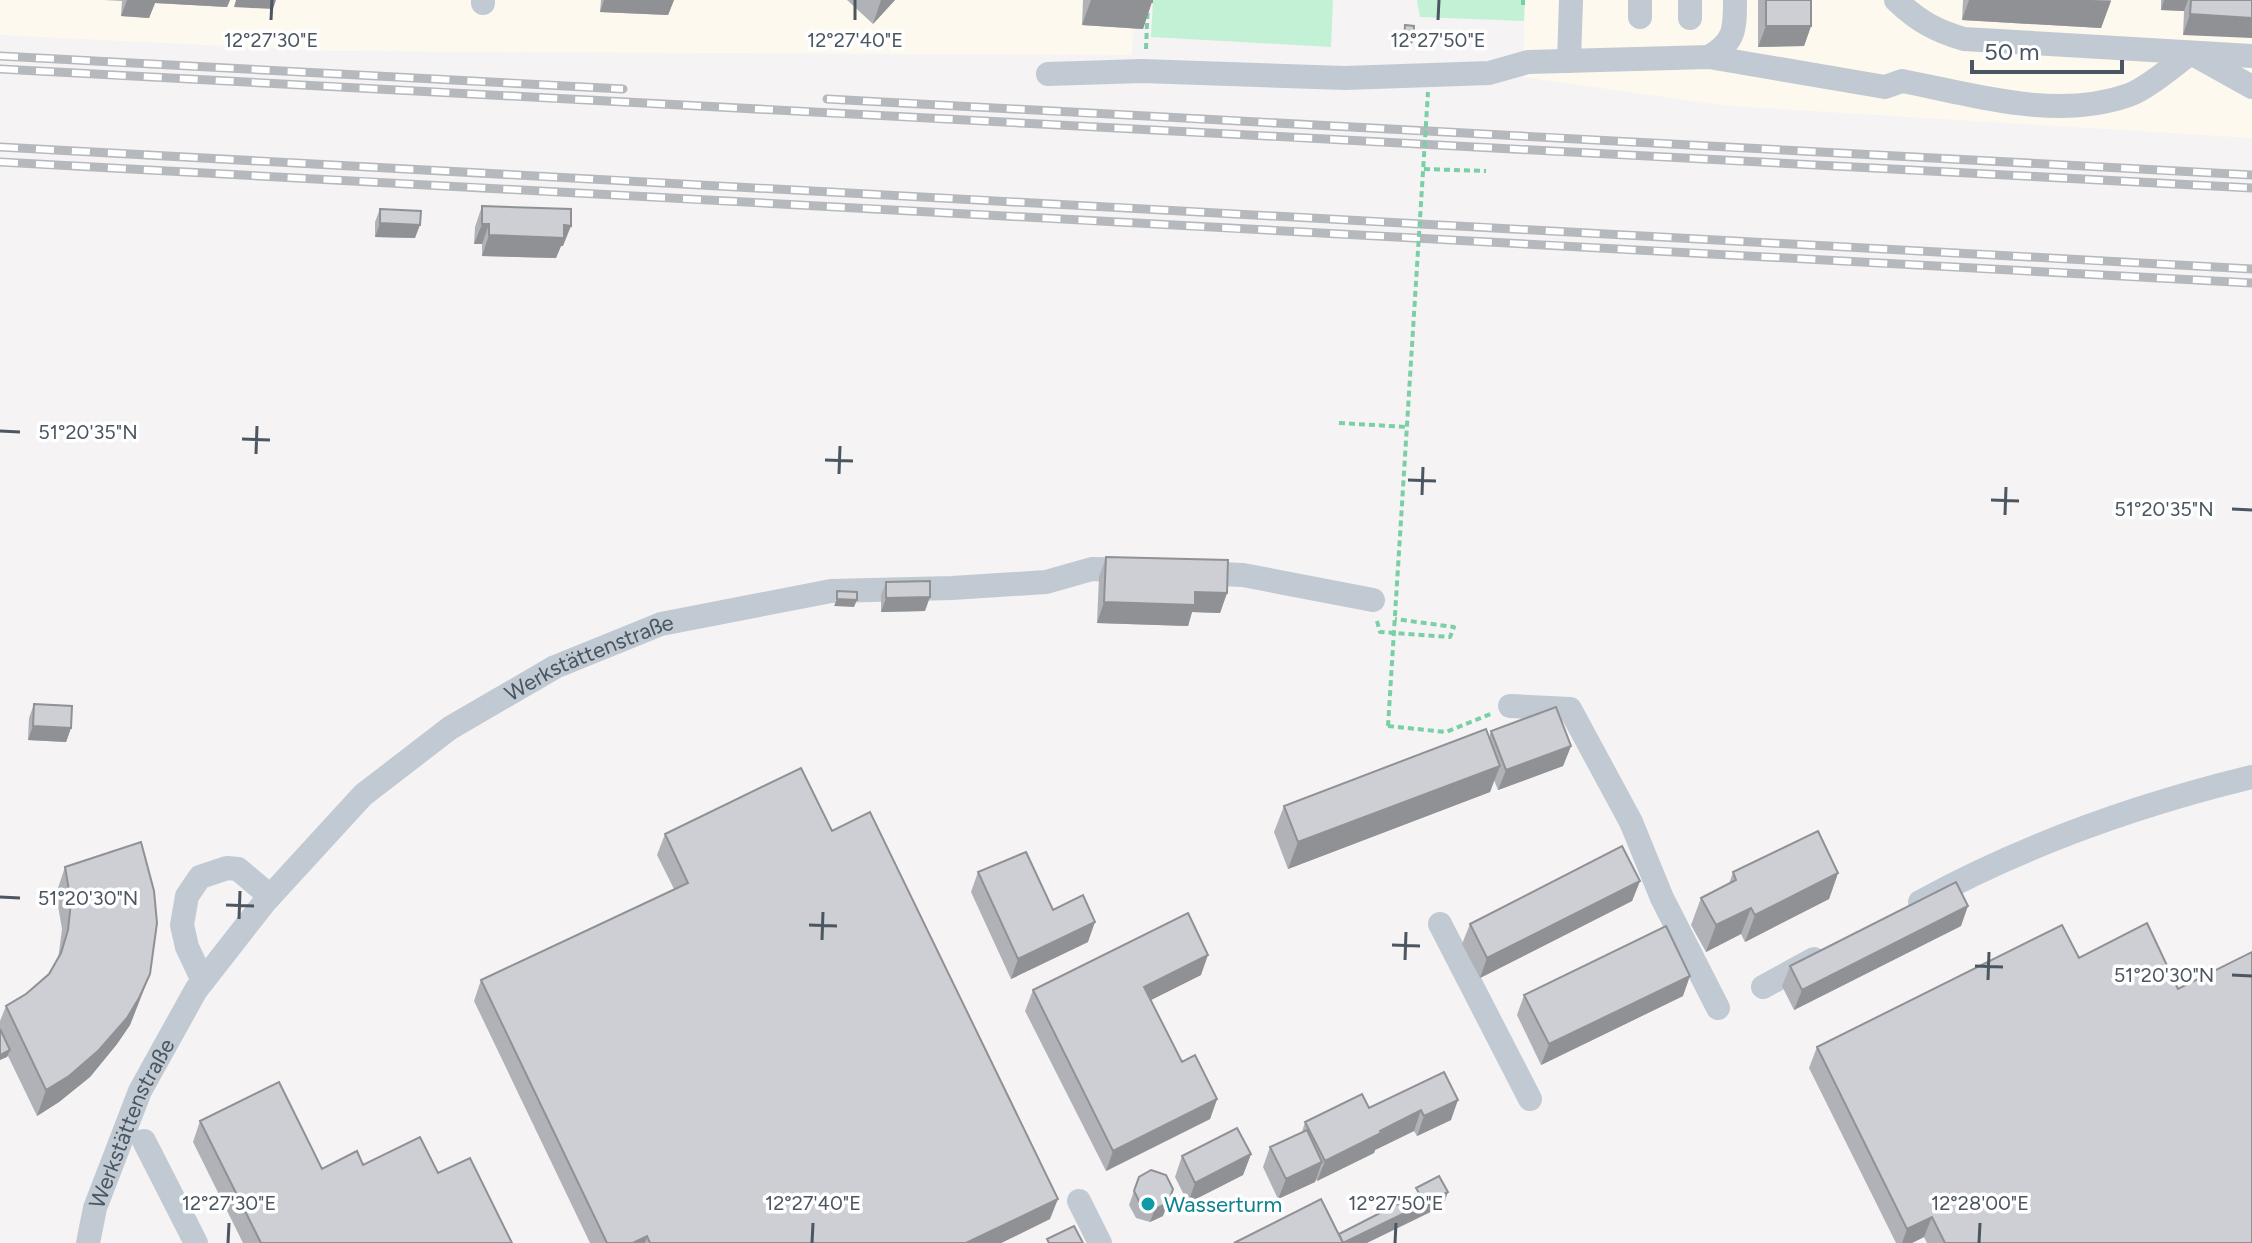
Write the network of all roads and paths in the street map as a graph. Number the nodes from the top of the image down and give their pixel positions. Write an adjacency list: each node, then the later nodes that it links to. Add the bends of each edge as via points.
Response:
1 (1148, 0): 5 (path)
2 (1571, 0): 9 (street)
3 (1735, 0): 8 (street, via 1730,40)
4 (1896, 0): 6 (street, via 1935,31 1964,39)
5 (1147, 42)
6 (2191, 53): 7 (street); 8 (street, via 2131,95 2070,107 1902,81 1885,87); 11 (street)
7 (2252, 56)
8 (1709, 57): 9 (street)
9 (1569, 61): 10 (street, via 1528,62 1489,73 1345,78 1142,71)
10 (1048, 74)
11 (2252, 87)
12 (1428, 92): 13 (path, bridge)
13 (1424, 169): 14 (path); 16 (path, bridge)
14 (1486, 171)
15 (1339, 423): 16 (path)
16 (1407, 427): 18 (path, bridge)
17 (1373, 600): 18 (path, via 1380,632 1450,637 1454,627); 21 (street, Werkstättenstraße, via 1243,575 1092,569 1046,582 831,591 661,624 555,667 450,728 363,795)
18 (1395, 619): 19 (path, bridge, via 1388,726 1446,732)
19 (1510, 706): 27 (street, via 1570,709 1631,822 1662,898)
20 (2252, 777): 22 (street, via 2084,827 1964,878)
21 (270, 896): 25 (street, Werkstättenstraße); 25 (street, via 238,869 200,877 187,896 182,925)
22 (1897, 914)
23 (1440, 924): 28 (street)
24 (1830, 950): 26 (street)
25 (203, 981): 31 (street, Werkstättenstraße, via 140,1091 95,1208)
26 (1763, 987)
27 (1718, 1008)
28 (1530, 1099)
29 (144, 1141): 32 (street)
30 (1079, 1201): 33 (street)
31 (88, 1243)
32 (196, 1243)
33 (1100, 1243)

